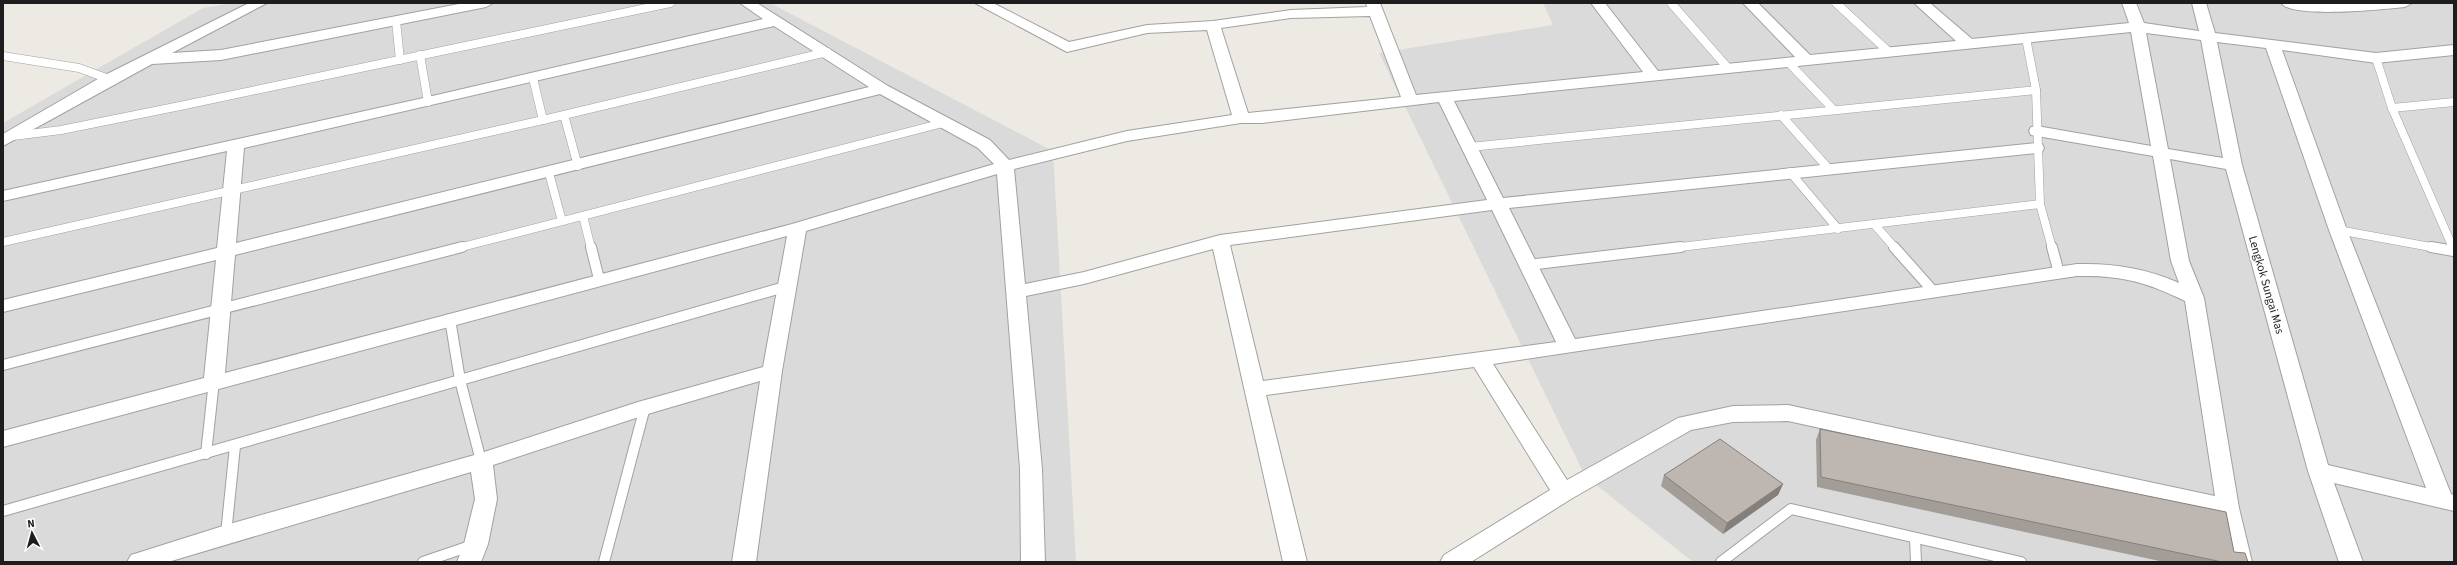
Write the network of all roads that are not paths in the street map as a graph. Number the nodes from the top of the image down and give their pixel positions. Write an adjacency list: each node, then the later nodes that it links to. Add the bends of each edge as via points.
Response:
1 (260, 3): 31 (street)
2 (486, 3): 17 (street)
3 (670, 3): 28 (lane)
4 (747, 3): 18 (street)
5 (982, 3): 19 (street, via 1067,47 1147,29)
6 (1598, 3): 36 (street)
7 (1671, 3): 35 (lane)
8 (1750, 3): 33 (street)
9 (1836, 3): 27 (lane)
10 (1921, 3): 23 (street)
11 (2130, 3): 20 (street)
12 (2199, 3): 21 (street, Lengkok Sungai Mas)
13 (2288, 3): 15 (street)
14 (2405, 3): 15 (street)
15 (2332, 6)
16 (1374, 7): 19 (street, via 1291,14); 42 (street)
17 (396, 21): 31 (street, via 222,55); 32 (lane)
18 (775, 21): 26 (street); 37 (street)
19 (1213, 25): 49 (street)
20 (2138, 27): 21 (street); 22 (street); 57 (street)
21 (2208, 35): 24 (street); 58 (street, Lengkok Sungai Mas)
22 (2026, 38): 23 (street); 40 (lane)
23 (1967, 44): 27 (street)
24 (2272, 44): 30 (street); 73 (street)
25 (2454, 50): 30 (street)
26 (827, 52): 39 (street); 47 (lane)
27 (1889, 52): 33 (street)
28 (420, 55): 32 (lane); 43 (lane)
29 (3, 56): 38 (lane, via 79,68)
30 (2376, 58): 45 (lane)
31 (151, 59): 38 (street)
32 (400, 60): 53 (lane, via 61,130)
33 (1806, 60): 34 (street)
34 (1788, 62): 35 (street); 46 (lane)
35 (1728, 68): 36 (street)
36 (1654, 76): 41 (street)
37 (532, 78): 43 (street); 50 (lane)
38 (109, 79): 53 (street)
39 (882, 89): 51 (street); 59 (street)
40 (2036, 90): 46 (lane); 52 (lane)
41 (1444, 97): 42 (street); 55 (street)
42 (1410, 100): 49 (street, via 1262,118)
43 (428, 102): 54 (street)
44 (2454, 102): 45 (lane)
45 (2392, 108): 73 (lane, via 2454,251)
46 (1834, 110): 48 (lane)
47 (564, 114): 50 (lane); 59 (lane)
48 (1781, 115): 55 (lane); 61 (lane)
49 (1241, 118): 60 (street, via 1127,136)
50 (543, 120): 64 (lane)
51 (943, 122): 60 (street, via 984,144); 68 (lane)
52 (2037, 131): 56 (lane); 57 (street)
53 (8, 138)
54 (236, 145): 64 (street); 65 (street)
55 (1470, 148): 66 (street)
56 (2036, 148): 61 (street); 67 (lane)
57 (2162, 152): 58 (street); 83 (street, via 2180,261)
58 (2233, 165): 99 (street, Lengkok Sungai Mas)
59 (578, 166): 63 (street)
60 (1005, 166): 71 (street); 81 (street)
61 (1828, 168): 62 (street)
62 (1790, 172): 66 (street); 72 (lane)
63 (549, 173): 69 (lane); 76 (street)
64 (232, 190): 75 (lane); 76 (street)
65 (3, 196)
66 (1499, 204): 74 (street); 77 (street)
67 (2040, 204): 70 (lane); 78 (lane)
68 (583, 216): 69 (lane); 79 (lane)
69 (562, 221): 85 (lane)
70 (1874, 224): 72 (lane); 82 (lane)
71 (798, 228): 79 (street); 80 (street)
72 (1838, 229): 77 (lane)
73 (2338, 230): 101 (street)
74 (1220, 240): 81 (street, via 1084,278); 93 (street)
75 (3, 242)
76 (226, 252): 84 (street); 85 (street)
77 (1528, 265): 87 (street)
78 (2059, 273): 82 (street); 83 (street, via 2106,268 2131,271 2162,282)
79 (599, 279): 86 (street)
80 (789, 286): 90 (street); 91 (lane)
81 (1016, 292): 111 (street, via 1031,469)
82 (1934, 292): 87 (street)
83 (2194, 298): 102 (street)
84 (3, 306)
85 (221, 308): 89 (lane); 92 (street)
86 (450, 319): 91 (lane); 92 (street)
87 (1569, 346): 88 (street)
88 (1480, 359): 93 (street); 100 (street)
89 (3, 365)
90 (772, 371): 94 (street); 110 (street)
91 (460, 380): 96 (lane); 98 (lane)
92 (214, 382): 95 (street); 97 (lane)
93 (1255, 389): 112 (street)
94 (644, 407): 98 (street); 109 (lane)
95 (3, 439)
96 (235, 446): 97 (lane); 104 (lane)
97 (206, 454): 103 (lane)
98 (480, 461): 104 (street); 106 (street, via 486,499)
99 (2318, 470): 101 (street); 118 (street, Lengkok Sungai Mas)
100 (1563, 493): 102 (street, via 1686,423 1733,414 1788,413); 113 (street)
101 (2448, 502)
102 (2228, 508): 117 (street)
103 (3, 511)
104 (226, 534): 107 (street)
105 (1915, 538): 114 (lane, via 1791,509); 115 (lane); 116 (lane)
106 (473, 553): 108 (lane)
107 (139, 562)
108 (423, 562)
109 (604, 562)
110 (744, 562)
111 (1033, 562)
112 (1296, 562)
113 (1452, 562)
114 (1721, 562)
115 (1916, 562)
116 (2021, 562)
117 (2240, 562)
118 (2351, 562)

